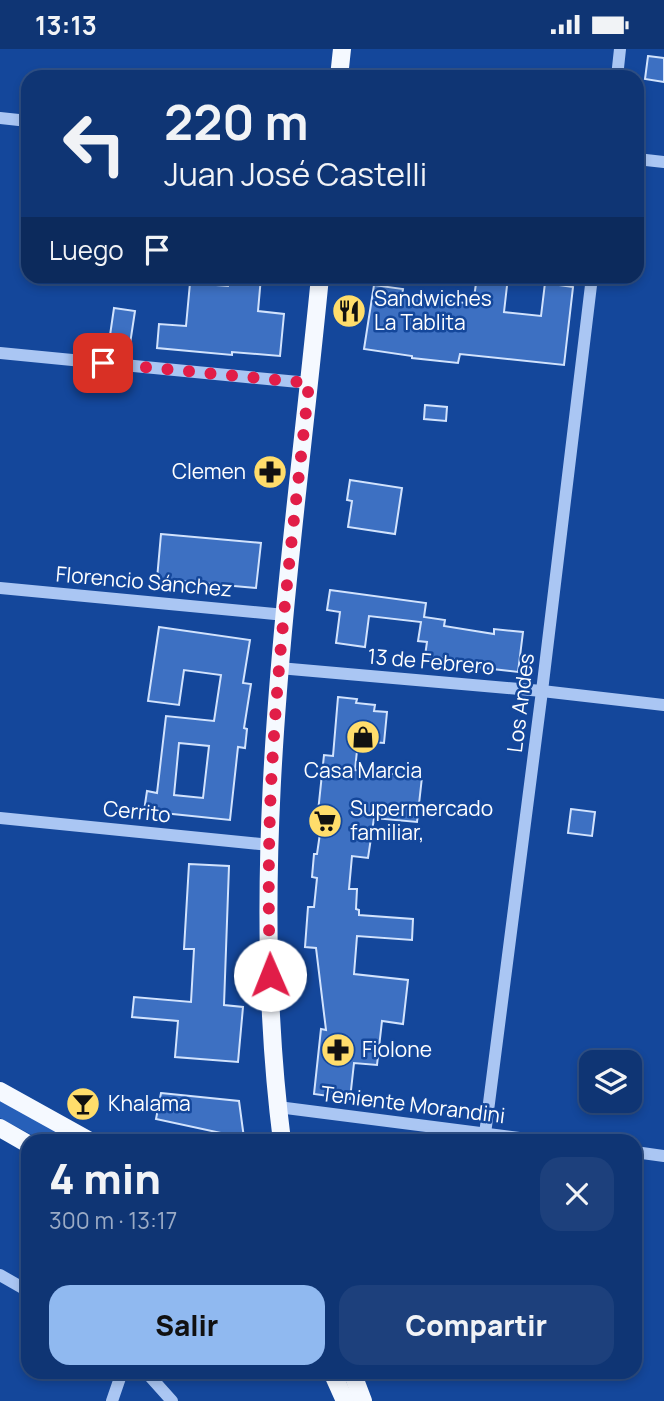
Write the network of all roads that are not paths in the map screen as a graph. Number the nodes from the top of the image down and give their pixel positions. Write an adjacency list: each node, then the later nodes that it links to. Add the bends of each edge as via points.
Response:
1 (342, 49): 3 (main road)
2 (620, 49): 4 (street)
3 (340, 70)
4 (618, 70)
5 (0, 118): 6 (street)
6 (21, 120)
7 (644, 160): 8 (street)
8 (664, 162)
9 (319, 284): 12 (main road)
10 (591, 284): 16 (street, Los Andes)
11 (0, 353): 12 (street)
12 (309, 383): 14 (main road)
13 (0, 588): 14 (street, Florencio Sánchez)
14 (285, 615): 15 (main road)
15 (279, 668): 16 (street, 13 de Febrero); 19 (main road)
16 (542, 691): 17 (street, 13 de Febrero); 25 (street, Los Andes)
17 (664, 705)
18 (0, 818): 19 (street, Cerrito)
19 (270, 845): 21 (main road, via 270,975)
20 (0, 1091): 23 (main road)
21 (278, 1107): 24 (main road); 25 (street, Teniente Morandini)
22 (0, 1128): 26 (main road)
23 (77, 1134)
24 (281, 1134)
25 (485, 1134)
26 (21, 1140)
27 (642, 1153): 28 (street)
28 (664, 1156)
29 (0, 1275): 30 (street)
30 (21, 1286)
31 (120, 1379): 35 (street)
32 (152, 1379): 36 (street)
33 (335, 1379): 37 (main road)
34 (355, 1379): 38 (main road)
35 (112, 1401)
36 (172, 1401)
37 (345, 1401)
38 (363, 1401)

